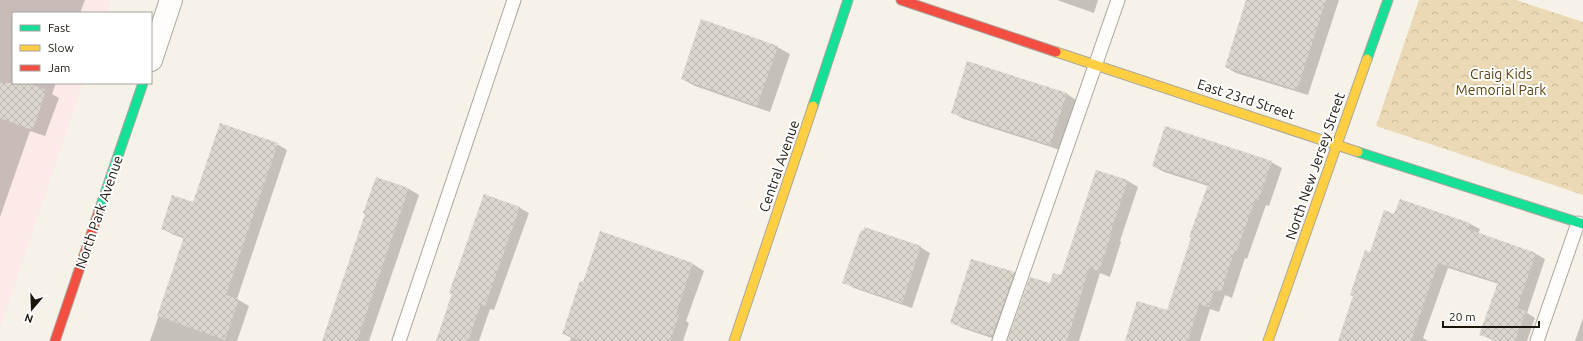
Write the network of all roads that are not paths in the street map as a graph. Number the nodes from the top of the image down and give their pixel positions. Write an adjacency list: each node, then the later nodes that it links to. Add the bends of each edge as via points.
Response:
1 (171, 0): 7 (street)
2 (514, 0): 13 (lane)
3 (848, 0): 14 (street, Central Avenue)
4 (901, 0): 8 (street, East 23rd Street)
5 (1118, 0): 8 (lane)
6 (1388, 0): 10 (street, North New Jersey Street)
7 (152, 57)
8 (1096, 64): 10 (street, East 23rd Street); 15 (lane)
9 (143, 84): 12 (street, North Park Avenue)
10 (1337, 145): 11 (street, East 23rd Street); 16 (street, North New Jersey Street)
11 (1581, 223): 17 (lane)
12 (55, 341)
13 (399, 341)
14 (734, 341)
15 (999, 341)
16 (1268, 341)
17 (1537, 341)

